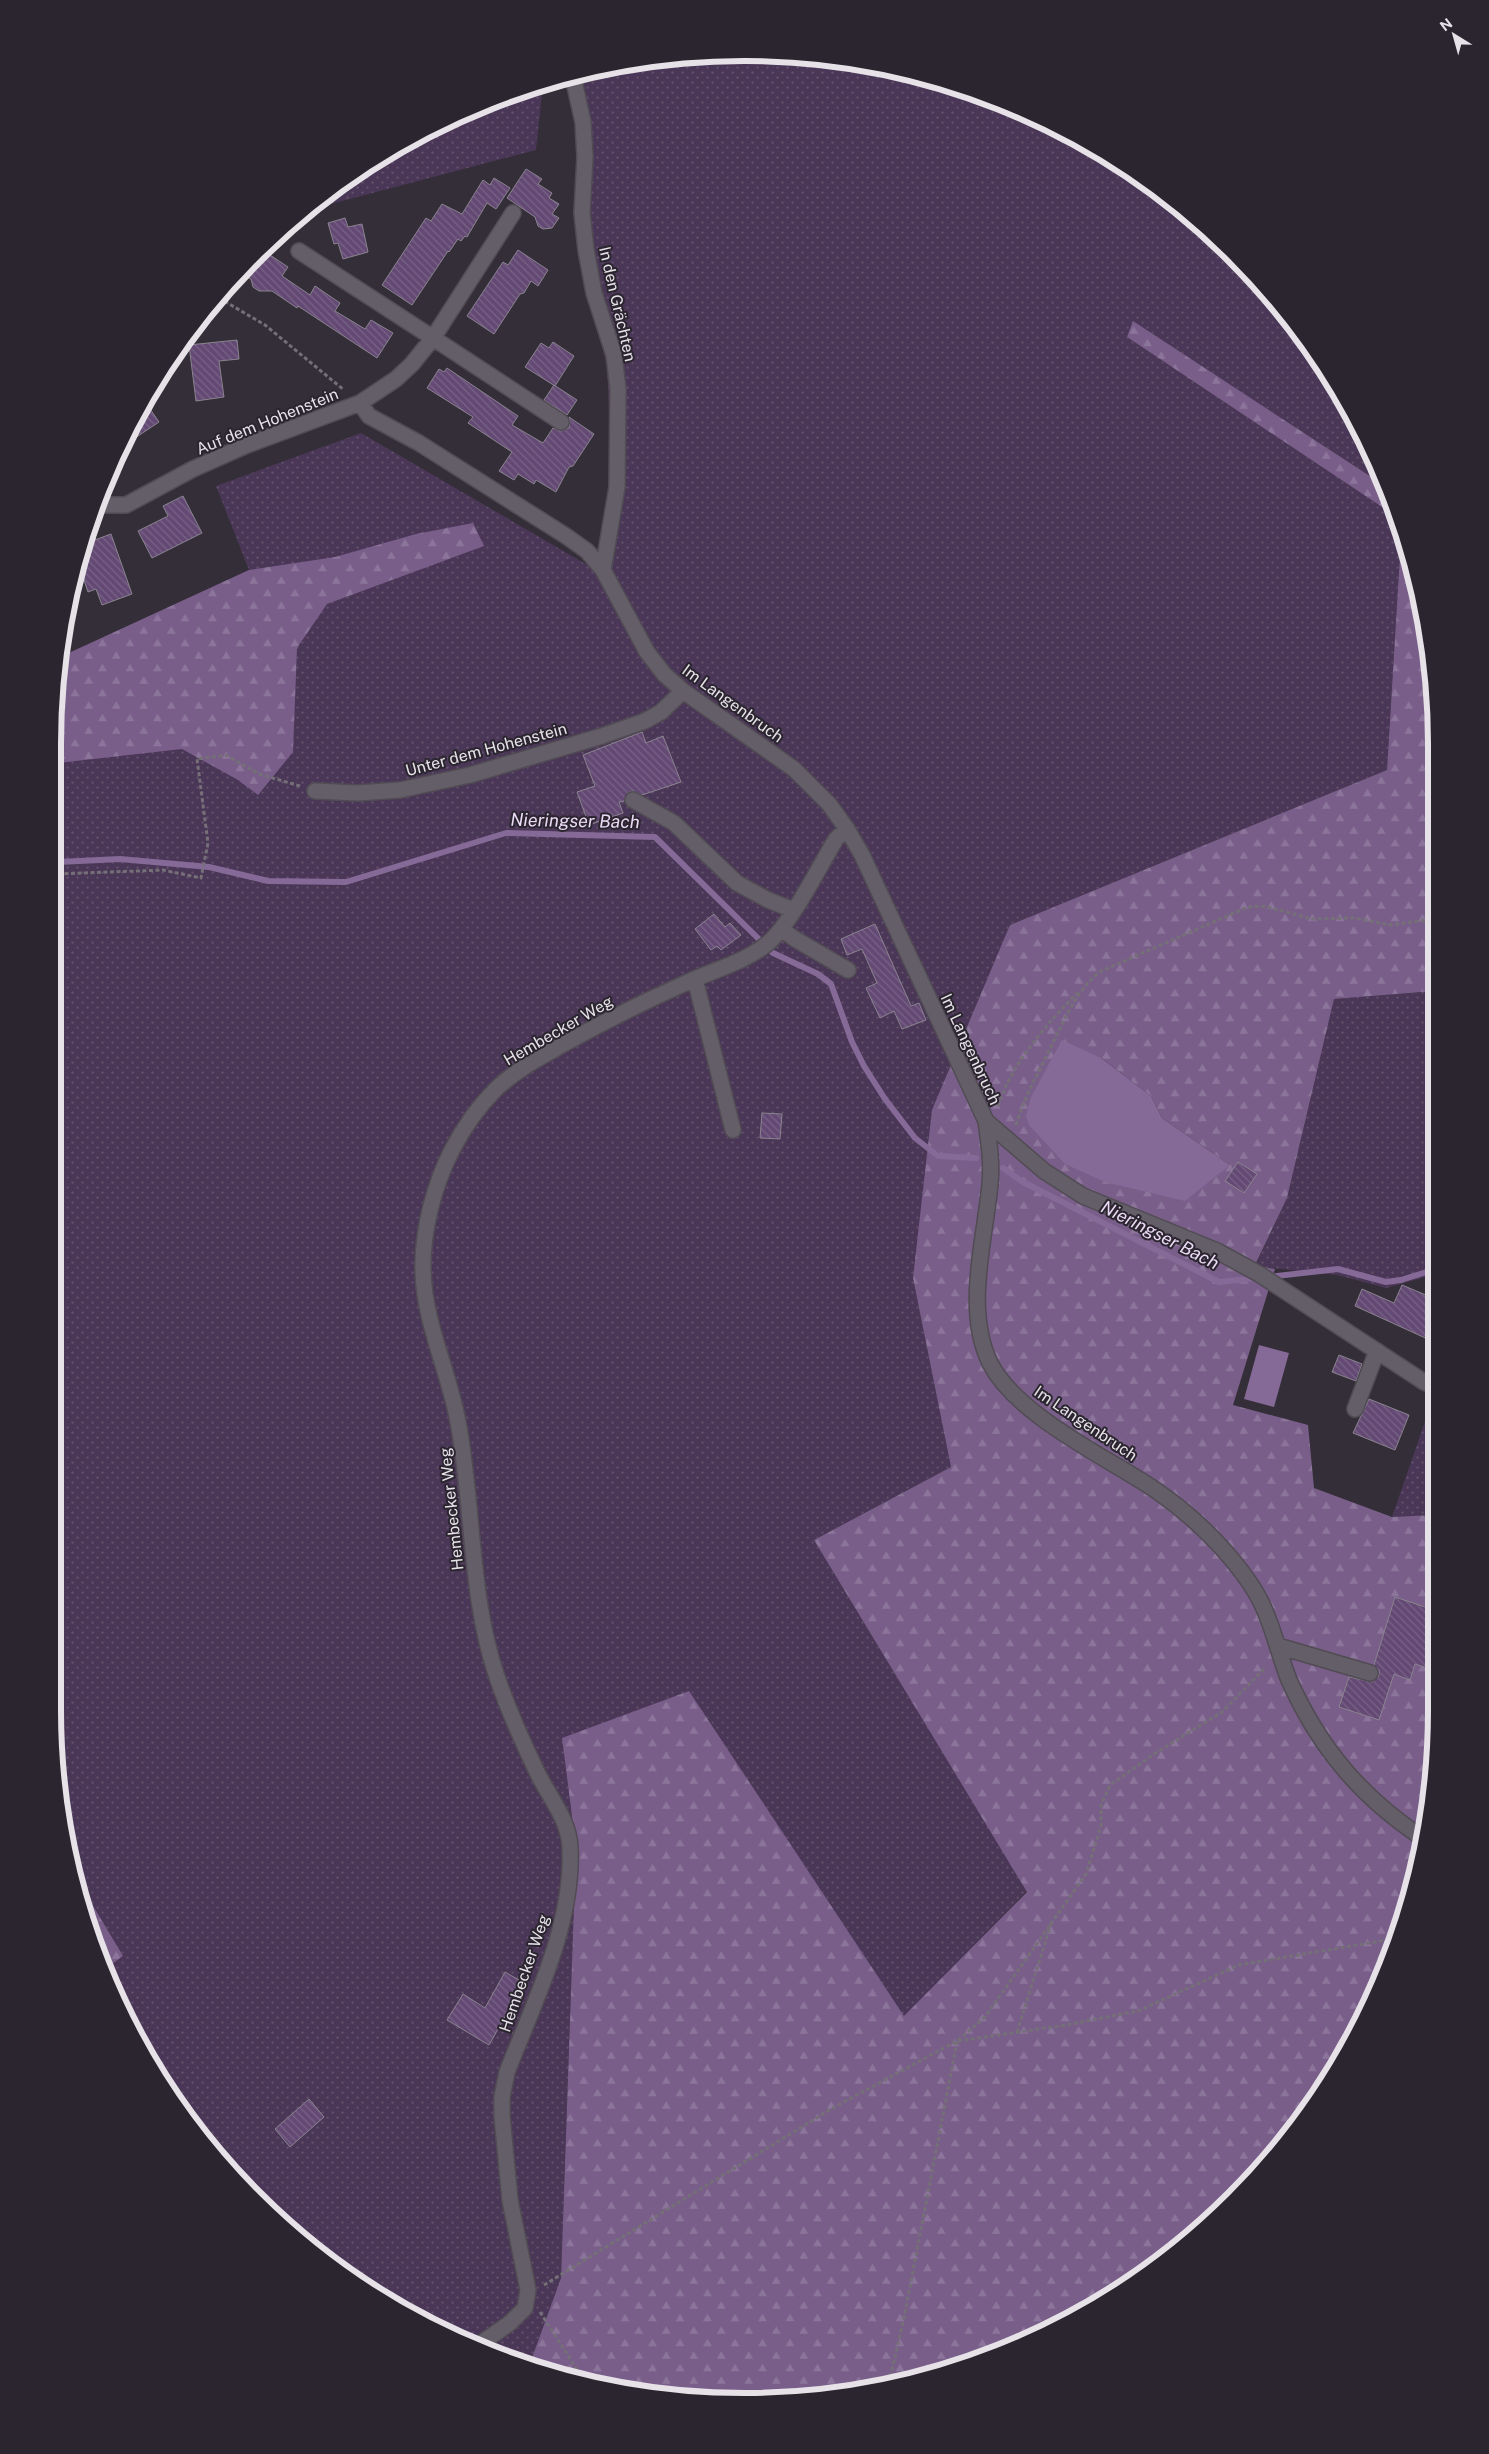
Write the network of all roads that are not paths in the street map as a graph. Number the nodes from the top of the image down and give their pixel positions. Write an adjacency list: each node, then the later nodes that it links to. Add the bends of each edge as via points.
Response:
1 (574, 83): 8 (street, In den Grächten, via 583,122 582,213 586,250 594,293 614,356 618,389 617,487)
2 (513, 213): 4 (street, Auf dem Hohenstein)
3 (299, 252): 4 (street)
4 (433, 338): 5 (street, Auf dem Hohenstein, via 396,380); 6 (street)
5 (360, 403): 7 (street, Auf dem Hohenstein, via 247,445 126,505); 8 (street, Im Langenbruch, via 369,416 419,443 566,536)
6 (561, 422)
7 (105, 505)
8 (603, 570): 9 (street, Im Langenbruch, via 647,652)
9 (683, 692): 10 (street, Unter dem Hohenstein, via 661,712 645,721 470,775 400,790 358,793); 12 (street, Im Langenbruch, via 794,769 829,804)
10 (315, 790)
11 (633, 800): 13 (street, via 674,823 737,883)
12 (847, 829): 13 (street, Hembecker Weg, via 836,839); 17 (street, Im Langenbruch)
13 (793, 910): 14 (street, Hembecker Weg)
14 (777, 934): 15 (street, via 795,939); 16 (street, Hembecker Weg, via 758,951)
15 (848, 970)
16 (695, 979): 18 (street); 25 (street, Hembecker Weg, via 595,1026 518,1071 495,1090 451,1152 432,1201 425,1239 423,1271 426,1299 459,1425 476,1574 492,1661 524,1744 564,1819 570,1842 560,1927 507,2072 502,2097 510,2200 526,2276 527,2296 524,2308 510,2323)
17 (986, 1121): 19 (street, Im Langenbruch, via 1044,1171 1082,1196 1217,1251 1259,1274); 22 (street, Im Langenbruch, via 991,1154 978,1285 979,1315 990,1363 1033,1411 1156,1490 1195,1521 1245,1575 1265,1610)
18 (733, 1130)
19 (1377, 1351): 20 (street, Im Langenbruch); 21 (street)
20 (1428, 1382)
21 (1355, 1410)
22 (1279, 1650): 23 (street); 24 (street, Im Langenbruch, via 1288,1677 1318,1736 1364,1793)
23 (1370, 1673)
24 (1416, 1834)
25 (484, 2341)

